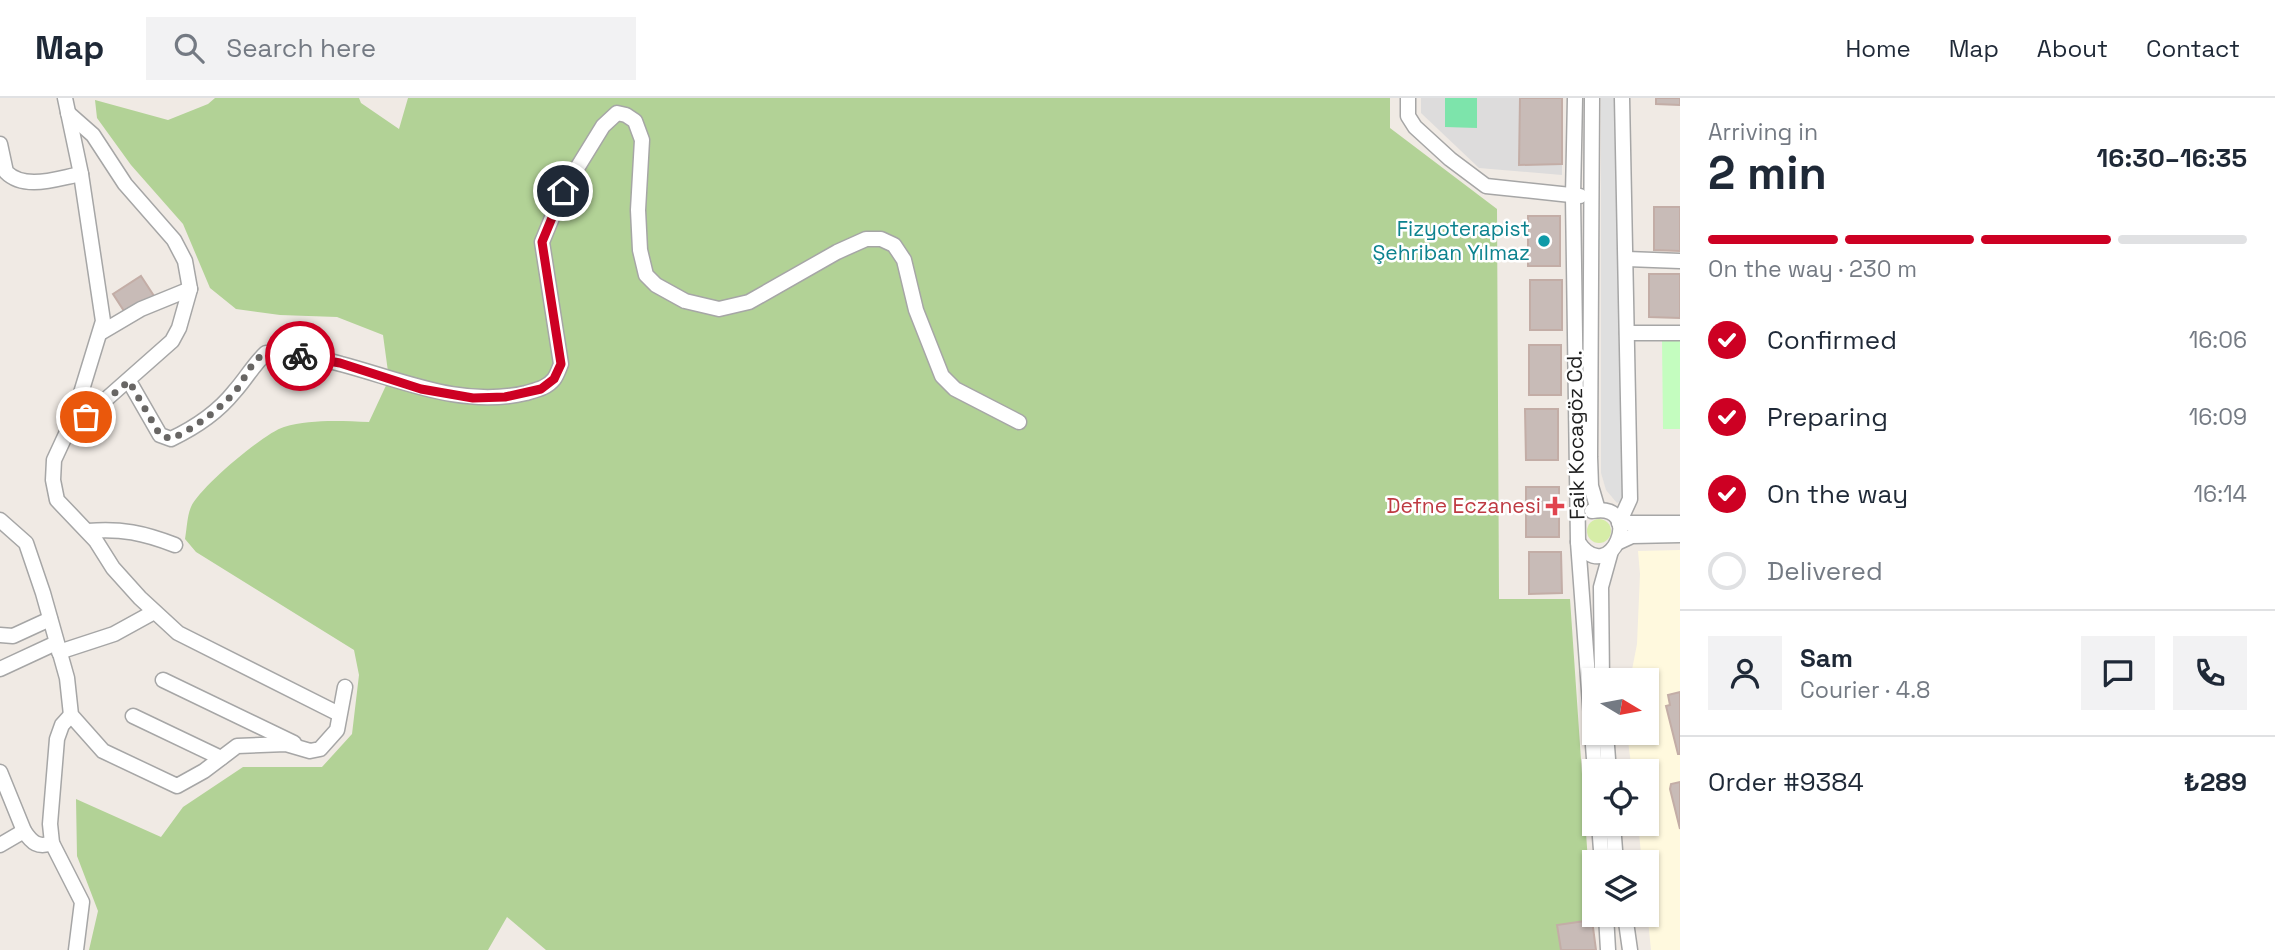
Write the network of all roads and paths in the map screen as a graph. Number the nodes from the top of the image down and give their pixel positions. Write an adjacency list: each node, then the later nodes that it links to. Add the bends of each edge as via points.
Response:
1 (65, 98): 6 (street)
2 (1408, 98): 9 (street, via 1408,116 1415,127 1486,186)
3 (1574, 98): 9 (street, Faik Kocagöz Cd.)
4 (1592, 98): 10 (street)
5 (1622, 98): 11 (street)
6 (68, 113): 8 (street); 13 (street, via 93,135 125,184 174,240 185,261)
7 (0, 144): 8 (street, via 6,173 20,182)
8 (81, 174): 14 (street, via 103,310)
9 (1573, 196): 10 (street); 22 (street, Faik Kocagöz Cd.)
10 (1591, 198): 20 (street, via 1590,457)
11 (1627, 259): 12 (street); 15 (street)
12 (1680, 261)
13 (190, 289): 14 (street, via 141,309); 17 (street, via 172,341)
14 (102, 332): 19 (street)
15 (1627, 332): 16 (street); 23 (street, via 1630,499)
16 (1680, 333)
17 (129, 381): 18 (street, via 160,435 171,439 195,427 234,393 266,353 340,363 421,389 473,398 541,389 554,379 561,364 542,242 563,191 603,126 617,113 635,121 642,140 640,250 646,275 656,285 685,301 719,309 734,307 837,251 866,239 881,239 894,245 904,260 916,310 942,376 955,389); 19 (street)
18 (1019, 422)
19 (65, 435): 25 (street, via 54,460 57,500)
20 (1598, 510): 22 (street, via 1586,513); 23 (street, via 1611,513)
21 (0, 520): 31 (street, via 26,543)
22 (1578, 523): 27 (street, Faik Kocagöz Cd.)
23 (1619, 523): 24 (street, Faik Kocagöz Cd.); 29 (street, via 1621,536)
24 (1680, 523)
25 (88, 531): 28 (street, via 126,530); 30 (street, via 113,568)
26 (1680, 535): 29 (street, via 1632,536)
27 (1578, 542): 29 (street, via 1592,554 1605,554); 43 (street, Faik Kocagöz Cd.)
28 (175, 545)
29 (1615, 547): 34 (street, via 1601,587)
30 (154, 612): 33 (street, via 114,634); 38 (street, via 178,633)
31 (50, 619): 32 (street, via 13,636); 33 (street)
32 (0, 635)
33 (57, 647): 35 (street); 39 (street)
34 (1602, 668)
35 (0, 669)
36 (163, 680): 41 (street)
37 (345, 687): 38 (street)
38 (339, 714): 41 (street, via 337,730 320,749)
39 (71, 715): 42 (street, via 103,751 177,786); 46 (street, via 57,739)
40 (133, 716): 42 (street)
41 (310, 751): 42 (street, via 286,744 237,746)
42 (221, 758)
43 (1594, 759)
44 (0, 772): 45 (street)
45 (24, 831): 46 (street, via 35,844); 47 (street)
46 (52, 842): 50 (street, via 82,902)
47 (0, 845)
48 (1607, 927): 51 (street)
49 (1627, 927): 52 (street)
50 (76, 950)
51 (1608, 950)
52 (1630, 950)

